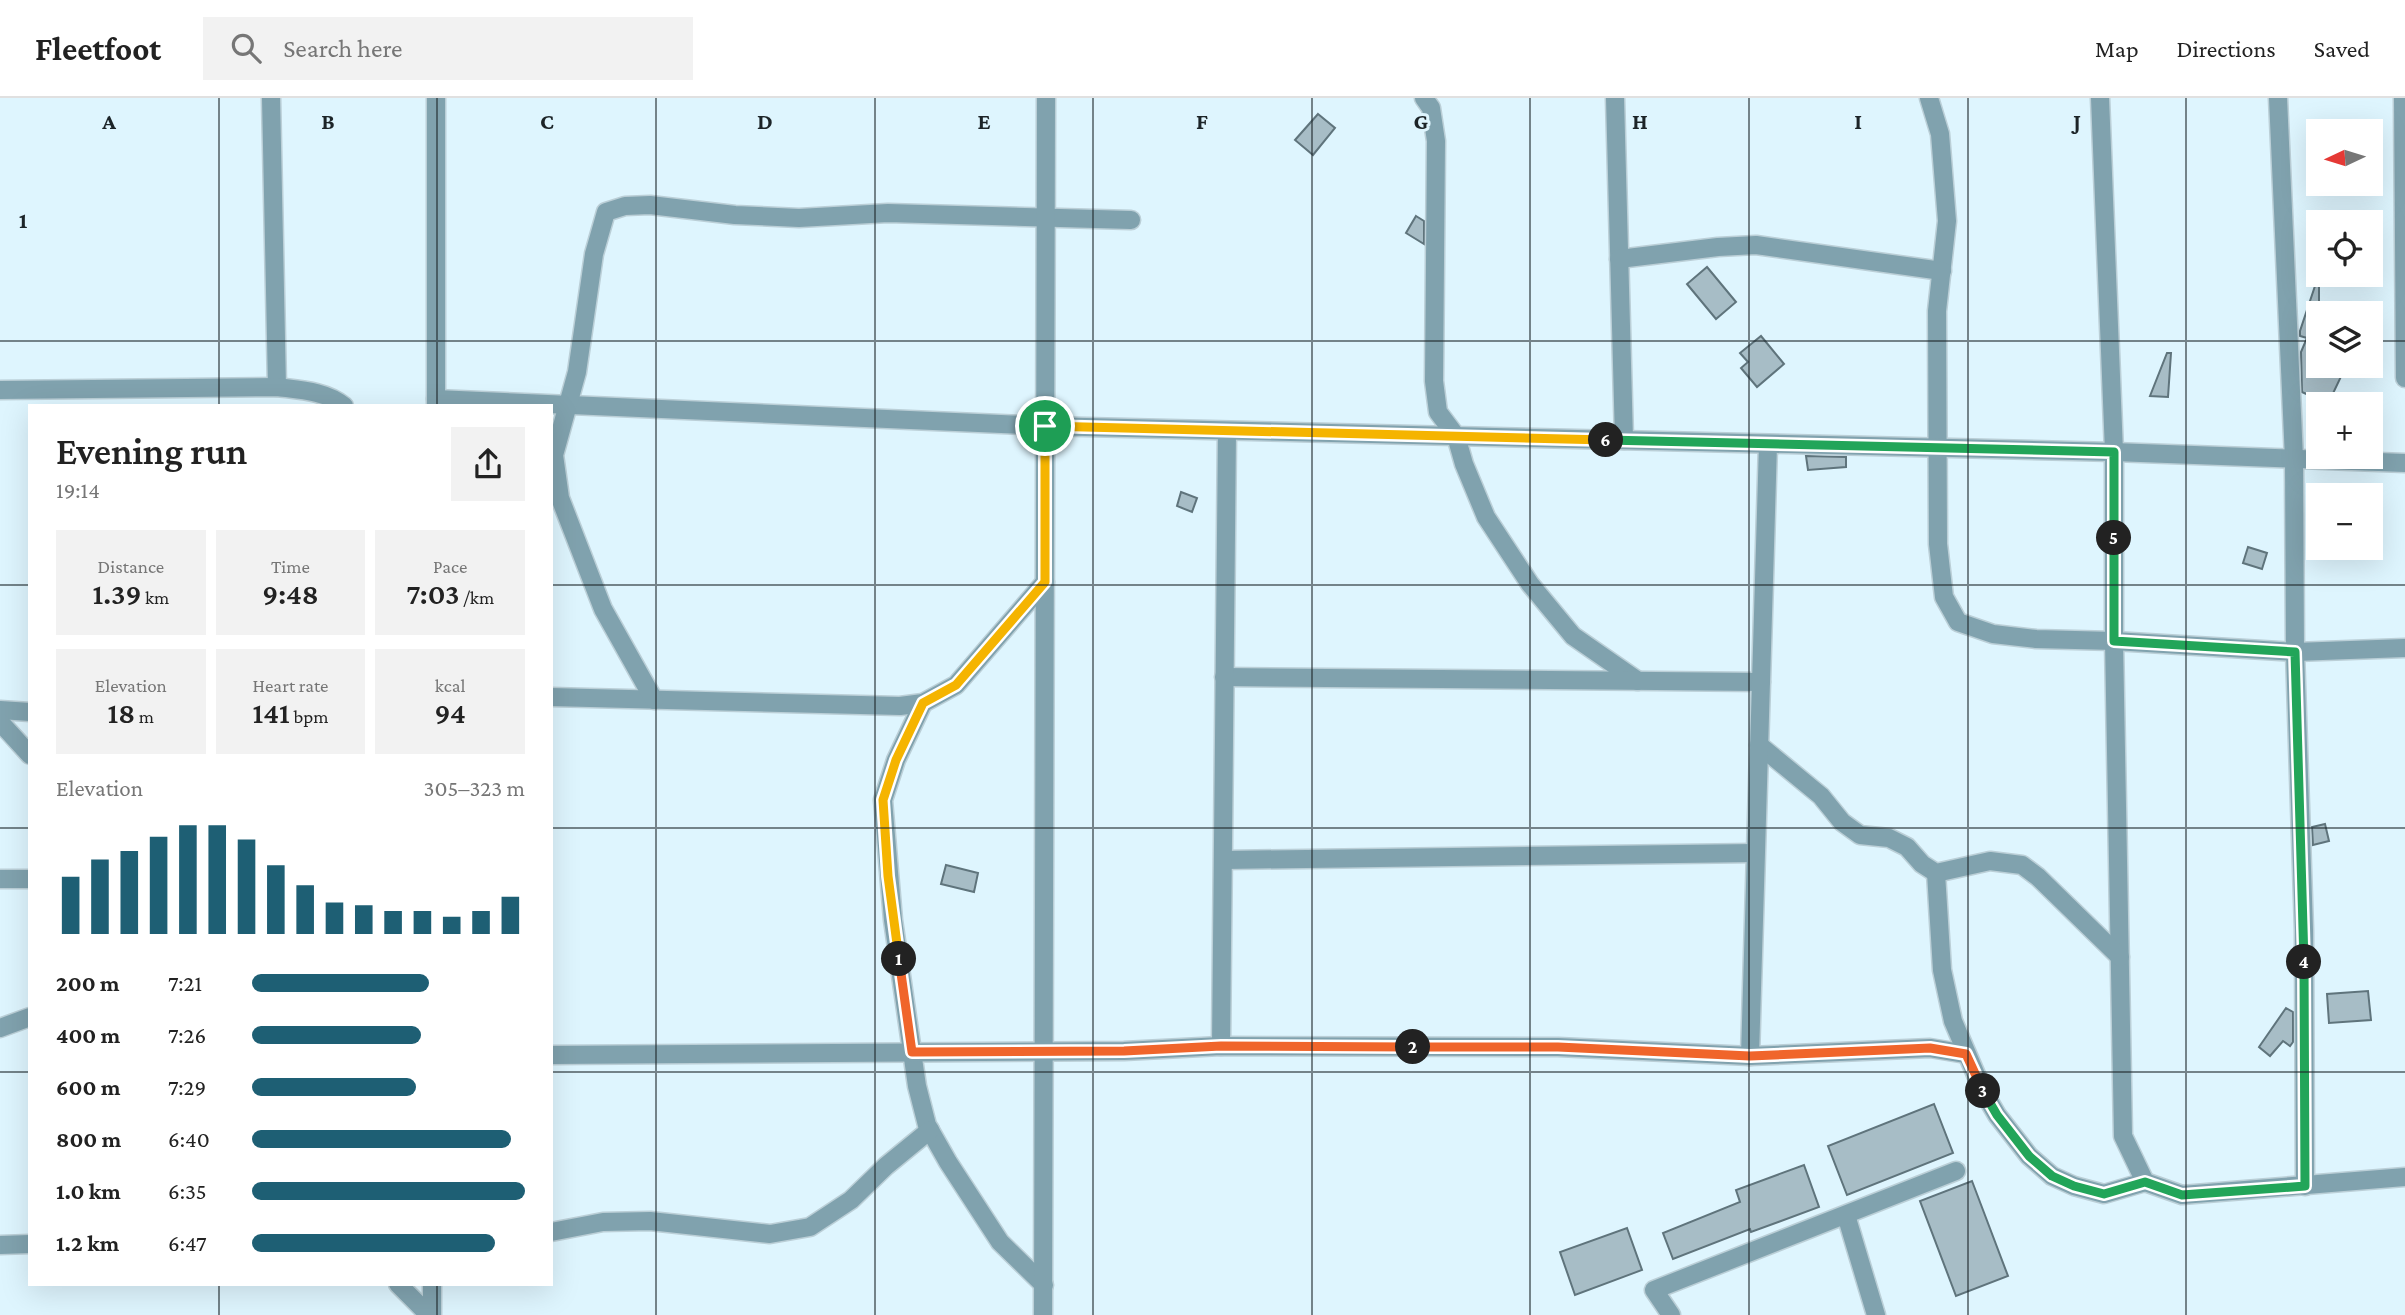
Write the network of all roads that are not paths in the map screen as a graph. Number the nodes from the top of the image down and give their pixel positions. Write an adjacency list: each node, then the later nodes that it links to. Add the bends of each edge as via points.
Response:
1 (271, 98): 15 (street)
2 (436, 98): 17 (street)
3 (1046, 98): 10 (street)
4 (1424, 98): 24 (street, via 1431,108 1436,141 1434,381 1438,412)
5 (1615, 98): 12 (street)
6 (1929, 98): 13 (street, via 1945,174)
7 (2100, 98): 28 (street)
8 (2278, 98): 29 (street)
9 (2403, 98): 14 (street)
10 (1046, 218): 11 (street); 21 (street, via 888,213 799,218 650,205 606,212 594,254 578,372); 22 (street)
11 (1131, 220)
12 (1619, 259): 13 (street, via 1756,245); 25 (street)
13 (1942, 271): 27 (street, via 1937,311)
14 (2405, 378)
15 (277, 387): 16 (street); 18 (street, via 312,392)
16 (0, 390)
17 (436, 403): 19 (street)
18 (342, 404)
19 (502, 404)
20 (553, 405): 21 (street)
21 (568, 405): 22 (street); 39 (street, via 554,455 560,498 603,609)
22 (1045, 426): 23 (street); 31 (street)
23 (1227, 431): 24 (street); 35 (street)
24 (1456, 436): 25 (street); 36 (street, via 1486,517 1530,584 1573,636)
25 (1624, 440): 26 (street)
26 (1768, 444): 27 (street); 37 (street)
27 (1936, 448): 28 (street); 32 (street, via 1944,597 1958,622 1993,634)
28 (2114, 452): 29 (street); 32 (street)
29 (2294, 459): 30 (street); 34 (street)
30 (2405, 464)
31 (1045, 582): 40 (street, via 956,685); 55 (street)
32 (2114, 641): 34 (street); 51 (street)
33 (2405, 648): 34 (street)
34 (2295, 652): 64 (street, via 2304,930)
35 (1224, 677): 36 (street); 47 (street)
36 (1638, 681): 37 (street)
37 (1761, 682): 44 (street)
38 (553, 697): 39 (street)
39 (654, 700): 40 (street)
40 (923, 703): 56 (street, via 883,800 893,920)
41 (0, 709): 42 (street)
42 (28, 712)
43 (0, 722): 45 (street)
44 (1759, 745): 46 (street); 48 (street, via 1821,796 1842,822 1860,835 1889,838 1907,847)
45 (28, 753)
46 (1755, 853): 47 (street); 59 (street)
47 (1224, 860): 54 (street)
48 (1936, 873): 51 (street, via 1990,860 2022,865); 57 (street, via 1942,970)
49 (0, 878): 50 (street)
50 (28, 879)
51 (2120, 957): 63 (street, via 2123,1136)
52 (28, 1018): 53 (street)
53 (0, 1028)
54 (1221, 1046): 55 (street); 59 (street, via 1558,1047)
55 (1044, 1051): 56 (street); 69 (street)
56 (912, 1052): 58 (street); 60 (street)
57 (1966, 1054): 59 (street, via 1930,1048); 63 (street, via 1997,1115 2029,1156 2052,1176 2104,1194)
58 (553, 1055)
59 (1750, 1056)
60 (930, 1130): 66 (street, via 851,1200 810,1227 770,1234 650,1221 603,1222); 69 (street, via 1000,1241)
61 (1956, 1171): 65 (street)
62 (2405, 1177): 64 (street)
63 (2145, 1182): 64 (street, via 2182,1195)
64 (2305, 1186)
65 (1846, 1215): 74 (street, via 1654,1290); 75 (street)
66 (553, 1232)
67 (28, 1244): 68 (street)
68 (0, 1245)
69 (1044, 1285): 73 (street)
70 (400, 1286): 72 (street)
71 (432, 1286): 72 (street)
72 (431, 1315)
73 (1043, 1315)
74 (1671, 1315)
75 (1876, 1315)

